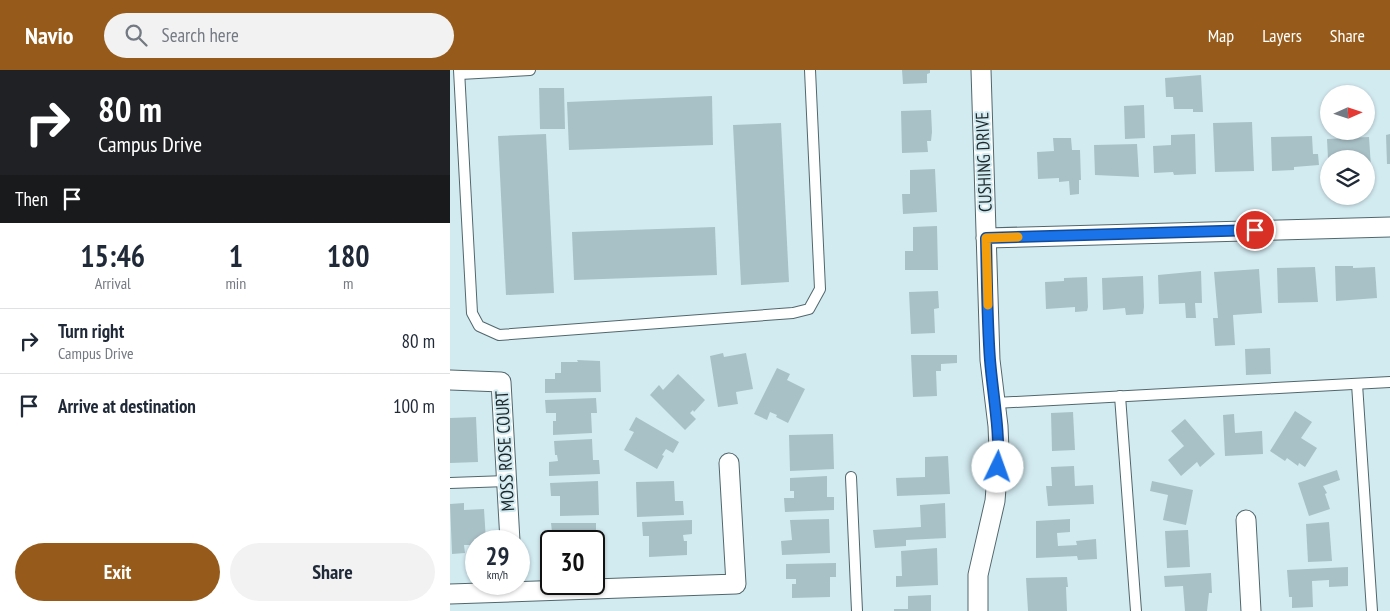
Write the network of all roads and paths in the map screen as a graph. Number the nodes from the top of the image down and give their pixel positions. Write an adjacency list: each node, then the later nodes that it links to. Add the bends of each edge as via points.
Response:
1 (530, 70): 4 (lane)
2 (810, 70): 4 (lane, via 820,289 808,309 793,313 499,335 479,326 472,313)
3 (981, 70): 6 (street, CUSHING DRIVE)
4 (460, 72)
5 (1390, 227): 6 (street)
6 (986, 238): 11 (street, CUSHING DRIVE, via 990,360)
7 (450, 380): 14 (street, MOSS ROSE COURT, via 501,382)
8 (1390, 382): 9 (lane)
9 (1357, 384): 10 (lane); 25 (lane)
10 (1120, 396): 11 (lane); 23 (lane)
11 (995, 403): 22 (street, CUSHING DRIVE, via 998,426 995,501 978,575)
12 (729, 463): 18 (street, via 736,584)
13 (851, 478): 21 (lane)
14 (507, 481): 15 (lane); 17 (street, MOSS ROSE COURT)
15 (450, 483)
16 (1246, 520): 24 (street)
17 (509, 530)
18 (530, 588)
19 (465, 593): 20 (street)
20 (450, 594)
21 (857, 611)
22 (978, 611)
23 (1136, 611)
24 (1251, 611)
25 (1372, 611)

